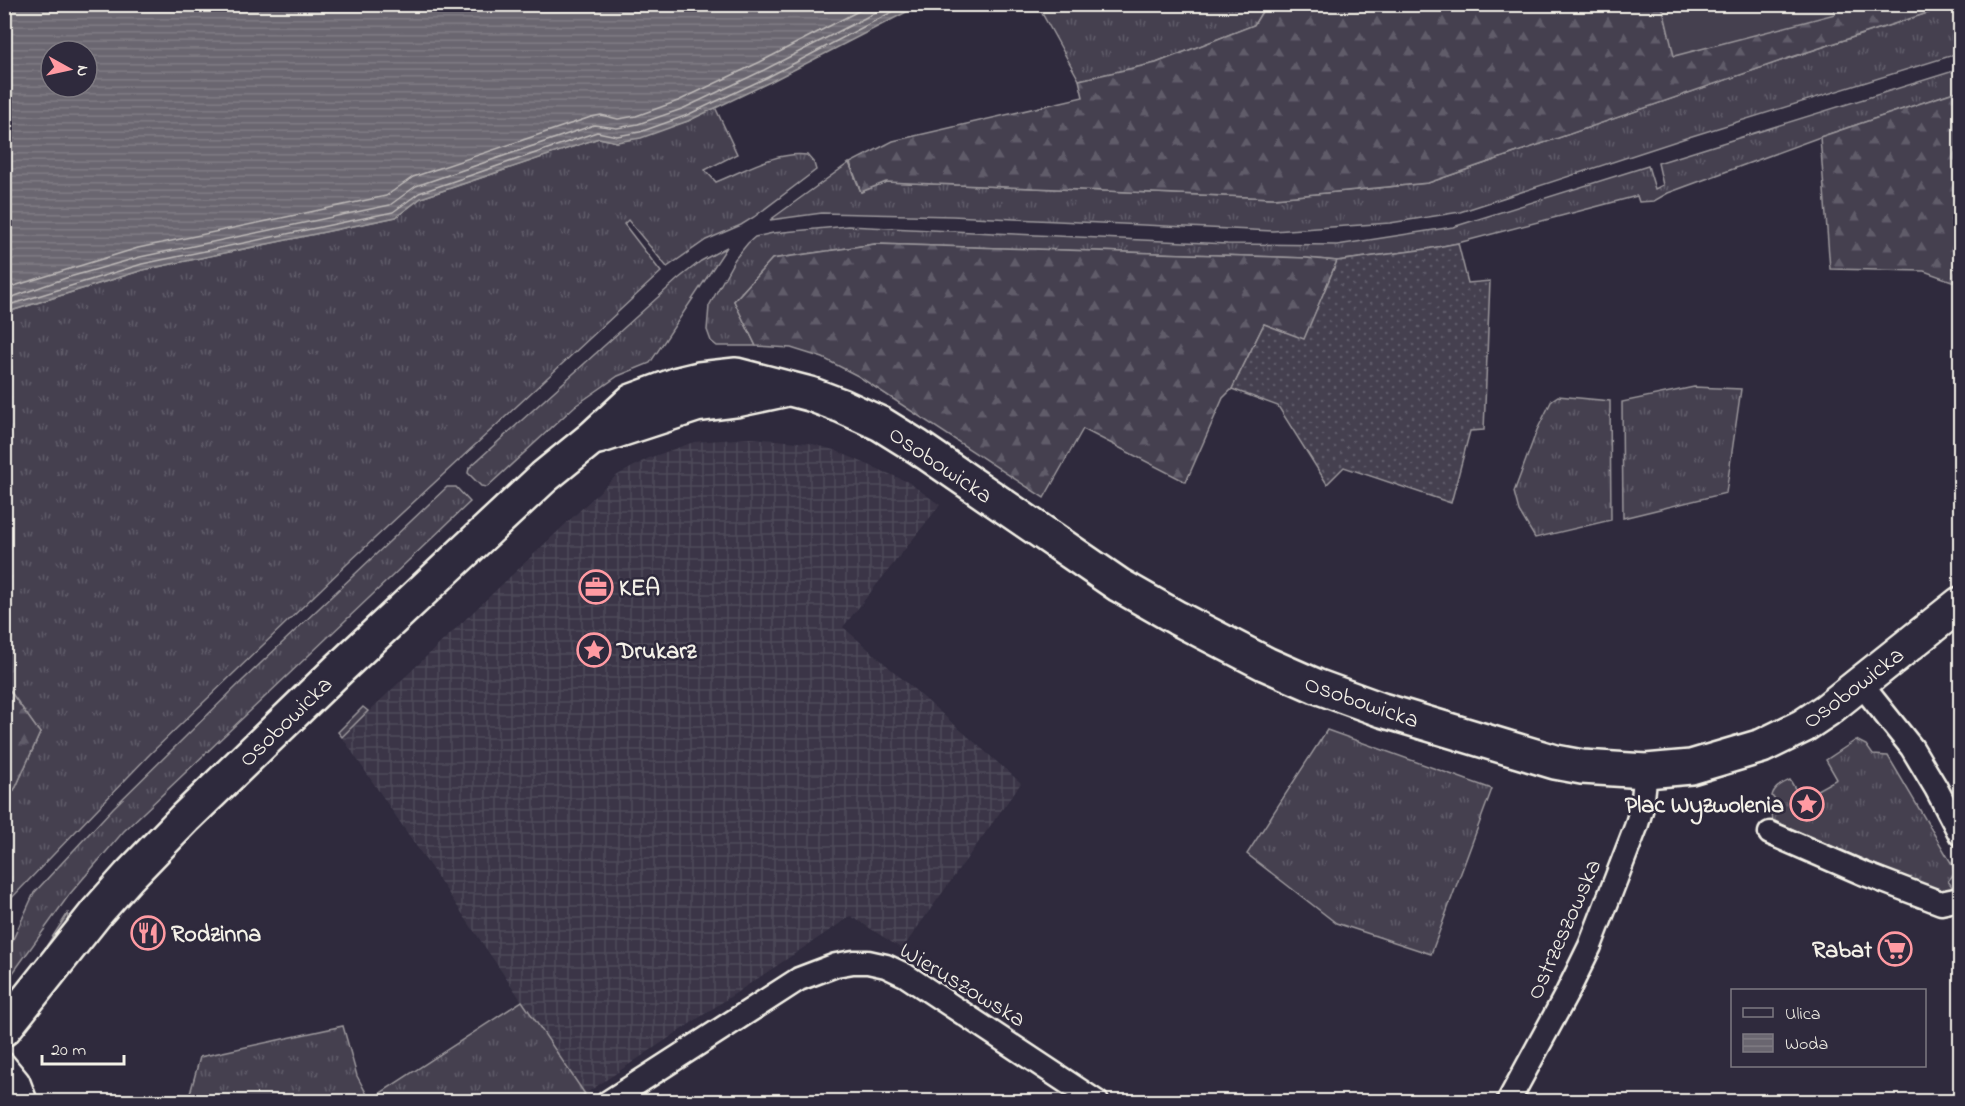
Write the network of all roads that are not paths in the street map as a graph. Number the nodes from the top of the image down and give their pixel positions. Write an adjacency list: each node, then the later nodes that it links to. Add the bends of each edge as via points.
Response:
1 (1960, 604): 2 (street, Osobowicka)
2 (1862, 684): 3 (street, Osobowicka, via 1803,726 1762,746 1691,767); 5 (street, via 1912,748)
3 (1646, 771): 7 (street, Osobowicka, via 1582,767 1538,758 1382,710 1292,676 1119,585 881,424 842,406 736,375 699,379 632,401 544,477 185,818 98,912); 12 (street, Ostrzeszowska, via 1636,827 1590,946)
4 (1770, 833): 6 (street, via 1941,903)
5 (1960, 834)
6 (1960, 899)
7 (4, 1029)
8 (4, 1064): 9 (street, via 18,1081)
9 (26, 1101)
10 (608, 1101): 11 (street, Wieruszowska, via 799,979 836,965 868,962 904,975)
11 (1097, 1101)
12 (1508, 1101)

